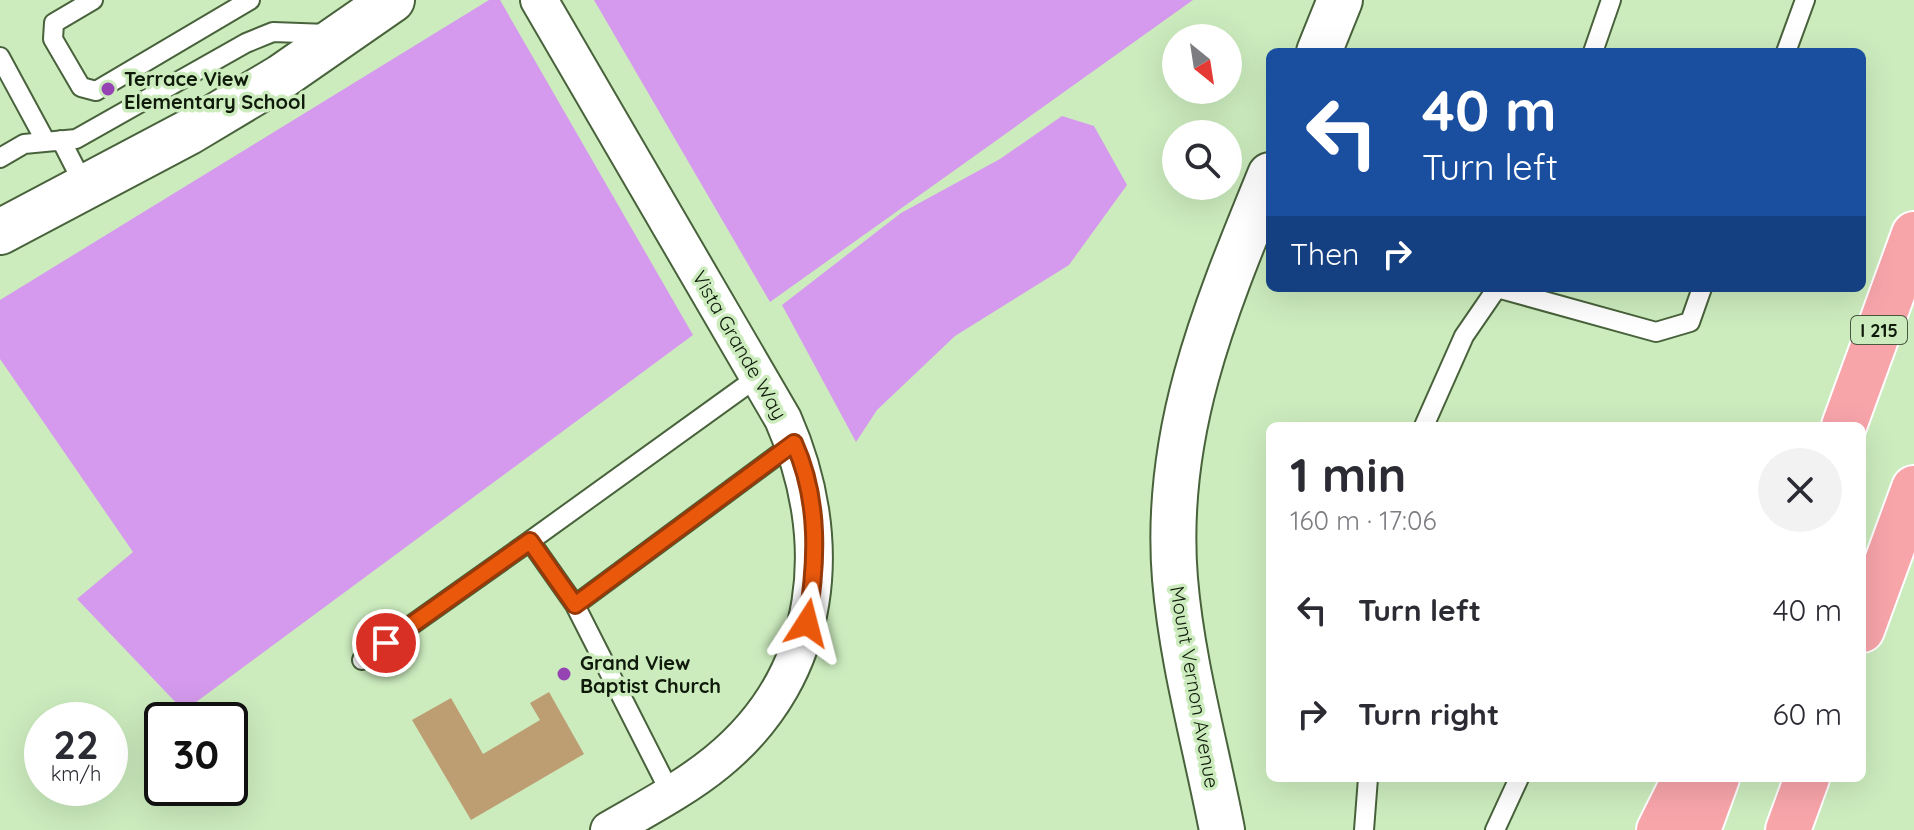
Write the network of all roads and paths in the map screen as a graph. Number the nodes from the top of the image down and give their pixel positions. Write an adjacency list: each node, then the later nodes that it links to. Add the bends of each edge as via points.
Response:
1 (93, 0): 2 (lane, via 54,23 53,39 81,87 96,91)
2 (250, 0)
3 (392, 0): 8 (main road)
4 (539, 0): 22 (street, Vista Grande Way)
5 (1340, 0): 9 (main road)
6 (1611, 0): 10 (lane)
7 (1805, 0): 11 (lane)
8 (343, 34): 13 (lane, via 273,32 76,139); 16 (main road, via 189,132)
9 (1321, 48)
10 (1594, 48)
11 (1787, 48)
12 (0, 57): 13 (lane)
13 (54, 141): 14 (lane, via 24,144); 16 (lane)
14 (0, 158)
15 (1266, 185): 38 (main road, Mount Vernon Avenue, via 1193,380 1176,481 1175,578)
16 (85, 187): 17 (main road)
17 (0, 232)
18 (1914, 234): 24 (highway, I 215)
19 (1494, 292): 23 (lane, via 1464,336)
20 (1521, 292): 21 (lane, via 1656,332 1690,322)
21 (1701, 292)
22 (759, 376): 25 (street, Vista Grande Way); 27 (lane)
23 (1426, 422)
24 (1845, 422)
25 (794, 443): 28 (lane); 36 (street, Vista Grande Way, via 809,492 817,562 807,623 785,679 755,724 718,761)
26 (1914, 488): 29 (highway)
27 (530, 541): 28 (lane); 30 (lane)
28 (575, 605): 36 (lane)
29 (1866, 619)
30 (362, 660)
31 (1368, 782): 39 (lane)
32 (1517, 782): 40 (lane)
33 (1683, 782): 41 (highway)
34 (1716, 782): 42 (highway)
35 (1806, 782): 43 (highway)
36 (671, 794): 37 (street, Vista Grande Way)
37 (609, 830)
38 (1222, 830)
39 (1364, 830)
40 (1495, 830)
41 (1659, 830)
42 (1698, 830)
43 (1788, 830)

